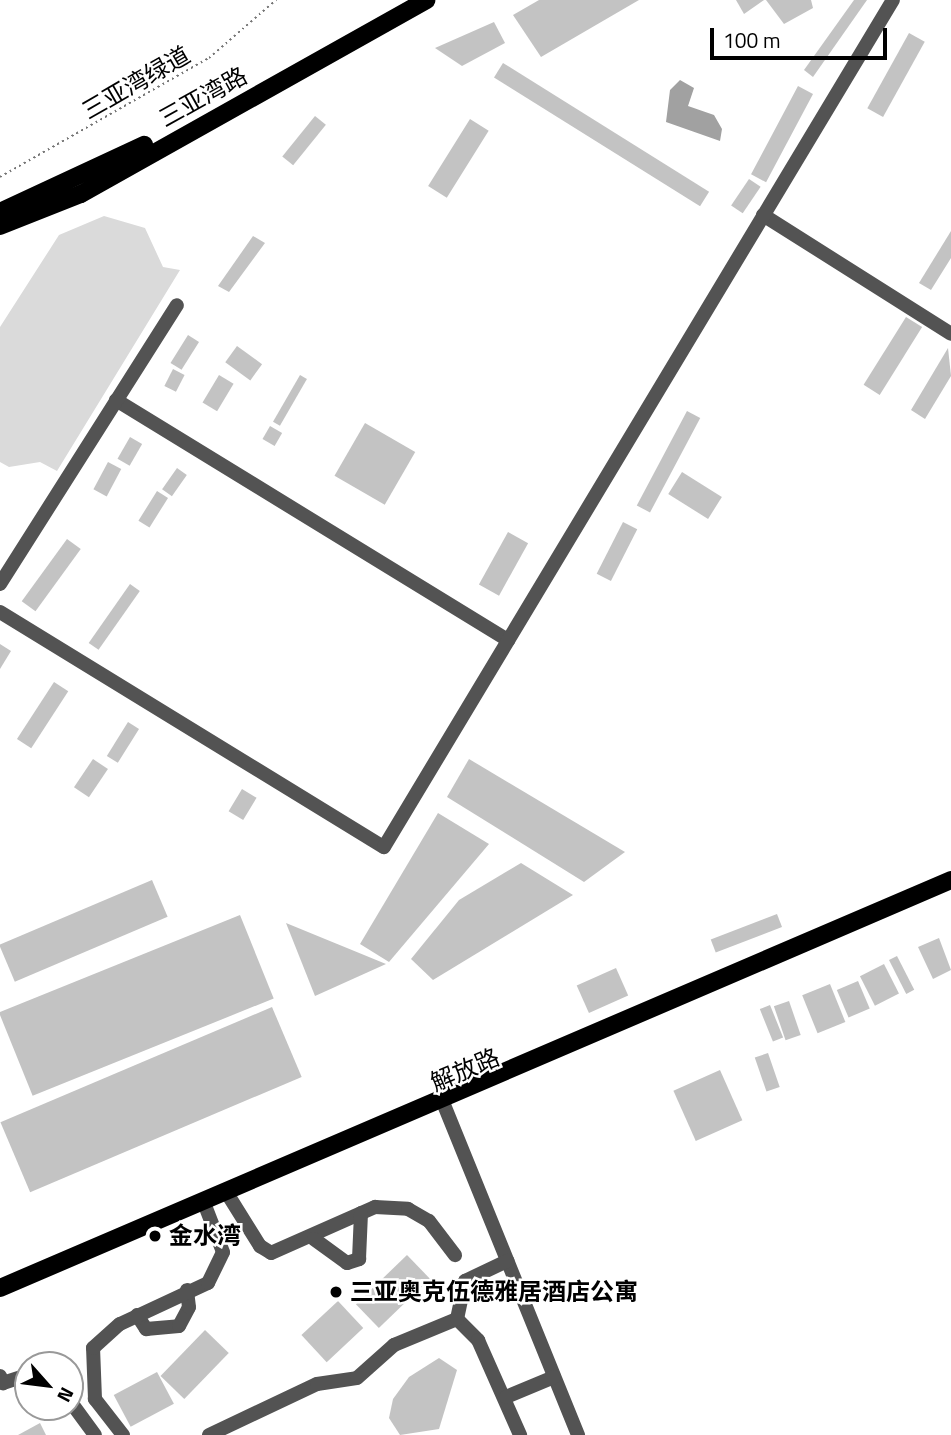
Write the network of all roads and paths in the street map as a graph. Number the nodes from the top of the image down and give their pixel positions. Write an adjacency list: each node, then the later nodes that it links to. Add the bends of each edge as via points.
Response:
1 (276, 0): 5 (path, 三亚湾绿道, via 209,58)
2 (404, 0): 6 (main road, 三亚湾路, via 71,184)
3 (426, 0): 8 (main road, 三亚湾路, via 81,194)
4 (893, 0): 7 (street)
5 (0, 177)
6 (0, 212)
7 (763, 215): 10 (street); 14 (street)
8 (0, 226)
9 (177, 305): 11 (street)
10 (951, 334)
11 (116, 400): 12 (street); 14 (street)
12 (0, 584)
13 (0, 612): 14 (street, via 384,847)
14 (508, 640)
15 (951, 880): 17 (main road)
16 (951, 893): 17 (main road, 解放路)
17 (442, 1100): 18 (main road, 解放路); 23 (street); 24 (main road)
18 (230, 1198): 19 (main road, 解放路); 21 (street, via 260,1246 271,1253)
19 (206, 1208): 25 (street, via 223,1252 208,1283); 26 (main road, 解放路)
20 (361, 1213): 21 (street); 21 (street, via 359,1259 347,1263); 22 (street, via 375,1207 408,1209 429,1221)
21 (314, 1239)
22 (455, 1255)
23 (507, 1261): 28 (street, via 465,1281); 30 (street)
24 (0, 1288)
25 (187, 1290): 27 (street); 27 (street, via 189,1307 178,1326 146,1329)
26 (0, 1297)
27 (136, 1315): 35 (street, via 93,1348 95,1399)
28 (457, 1318): 32 (street, via 478,1340); 36 (street, via 394,1345 357,1378 317,1384)
29 (0, 1376): 31 (street, via 3,1383)
30 (554, 1377): 32 (street); 38 (street)
31 (14, 1379)
32 (506, 1397): 37 (street)
33 (84, 1420): 34 (street)
34 (95, 1435)
35 (123, 1435)
36 (209, 1435)
37 (520, 1435)
38 (578, 1435)

